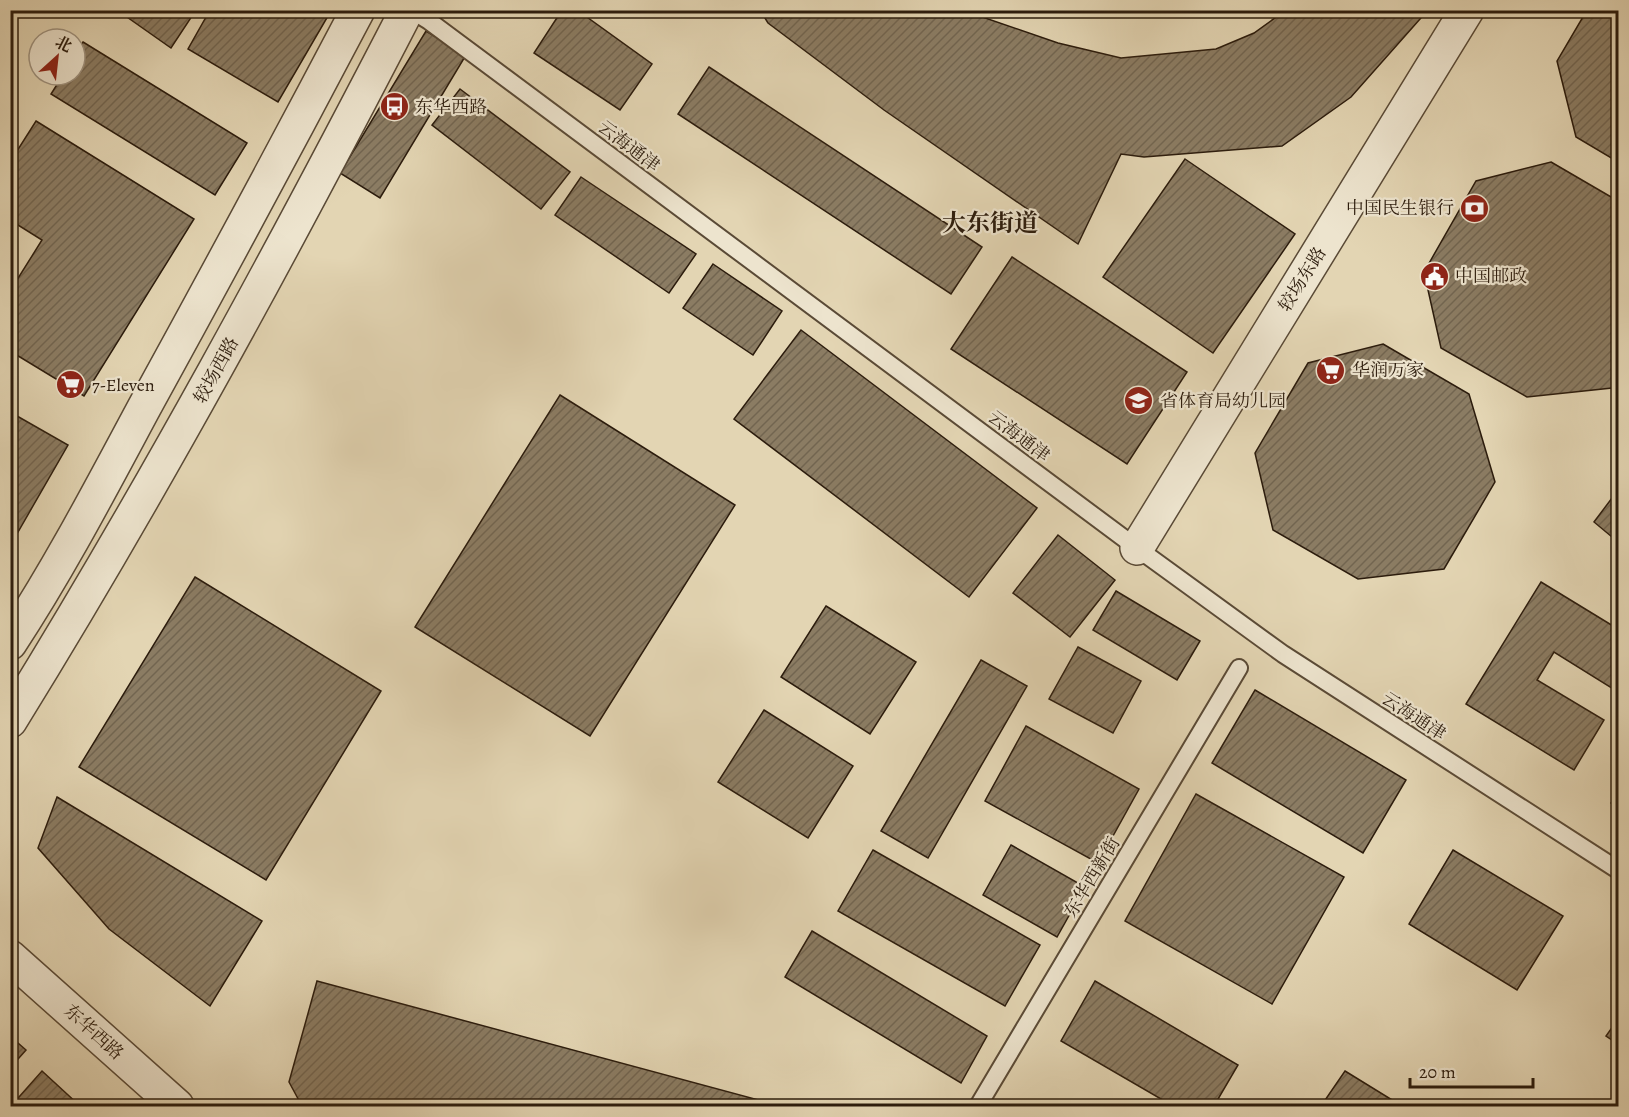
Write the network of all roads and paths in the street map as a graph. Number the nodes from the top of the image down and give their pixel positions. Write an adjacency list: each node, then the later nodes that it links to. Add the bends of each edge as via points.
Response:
1 (358, 10): 5 (street, via 66,550)
2 (409, 10): 4 (lane, 云海通津, via 429,21); 7 (street, 较场西路, via 206,389)
3 (1467, 10): 4 (street, 较场东路)
4 (1137, 548): 8 (lane, 云海通津, via 1282,654)
5 (12, 636)
6 (1239, 668): 11 (lane, 东华西新街)
7 (10, 721)
8 (1618, 870)
9 (10, 957): 10 (street, 东华西路)
10 (177, 1107)
11 (978, 1107)

